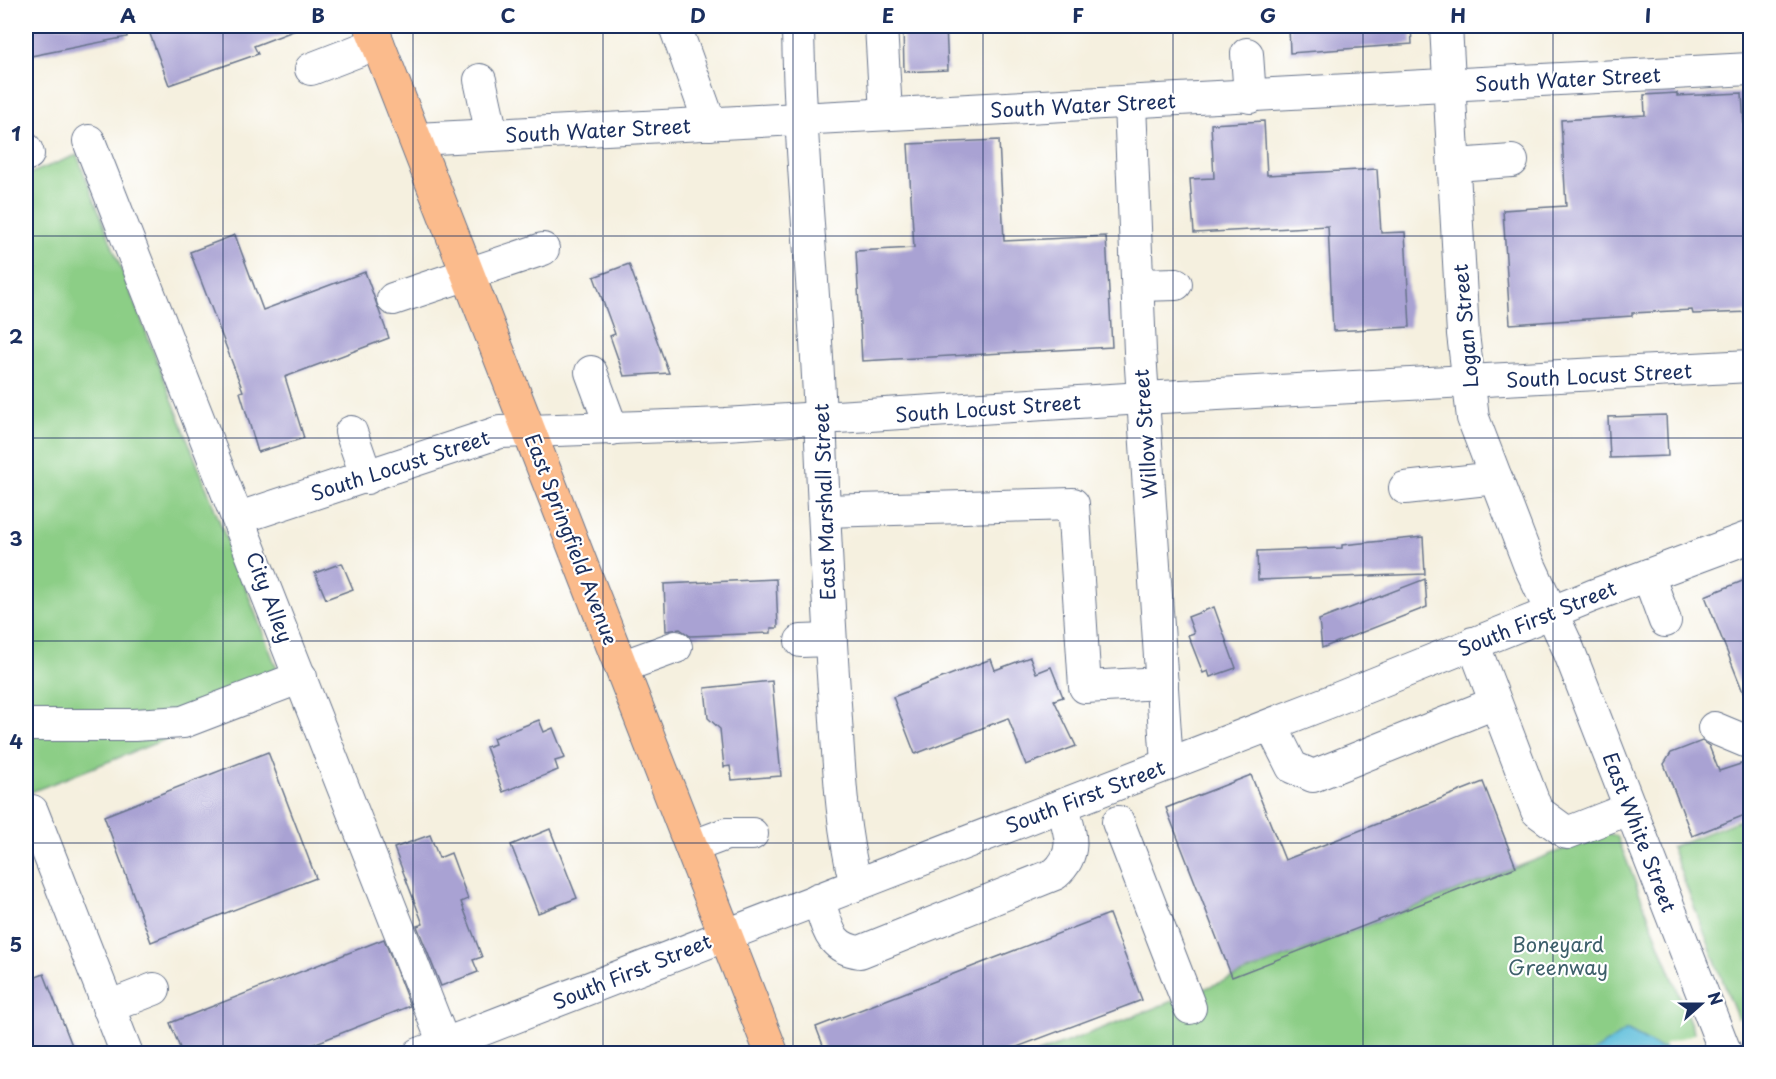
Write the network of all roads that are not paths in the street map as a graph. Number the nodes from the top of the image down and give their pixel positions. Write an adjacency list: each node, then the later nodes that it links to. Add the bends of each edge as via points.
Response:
1 (675, 26): 15 (street)
2 (881, 26): 13 (street)
3 (1446, 26): 10 (street, Logan Street)
4 (798, 28): 14 (street, East Marshall Street)
5 (374, 34): 7 (street); 17 (main road, East Springfield Avenue)
6 (1247, 54): 11 (street)
7 (311, 69)
8 (1750, 69): 10 (street, South Water Street)
9 (480, 80): 16 (street)
10 (1451, 86): 11 (street, South Water Street); 20 (street, Logan Street)
11 (1250, 97): 12 (street, South Water Street)
12 (1130, 104): 13 (street, South Water Street); 24 (street, Willow Street)
13 (886, 113): 14 (street, South Water Street)
14 (801, 118): 15 (street, South Water Street); 30 (street, East Marshall Street)
15 (711, 124): 16 (street, South Water Street)
16 (492, 135): 17 (street, South Water Street)
17 (416, 139): 22 (main road, East Springfield Avenue)
18 (89, 141): 38 (street, City Alley)
19 (1512, 161): 20 (street)
20 (1455, 165): 28 (street, Logan Street)
21 (543, 249): 22 (street)
22 (468, 274): 25 (street); 32 (main road, East Springfield Avenue)
23 (1176, 284): 24 (street)
24 (1138, 285): 29 (street, Willow Street)
25 (393, 299)
26 (1750, 366): 28 (street, South Locust Street)
27 (591, 372): 31 (street)
28 (1468, 382): 29 (street, South Locust Street); 35 (street, Logan Street, via 1473,418)
29 (1143, 398): 30 (street, South Locust Street); 47 (street, Willow Street)
30 (820, 418): 31 (street, South Locust Street); 37 (street, East Marshall Street)
31 (612, 429): 32 (street, South Locust Street)
32 (529, 431): 34 (street, South Locust Street, via 500,432); 45 (main road, East Springfield Avenue)
33 (351, 432): 34 (street)
34 (367, 477): 38 (street, South Locust Street)
35 (1496, 478): 36 (street); 41 (street, Logan Street)
36 (1405, 488)
37 (824, 511): 47 (street, via 1073,504 1085,687); 60 (street, East Marshall Street, via 816,640 832,823)
38 (239, 518): 46 (street, City Alley)
39 (1750, 537): 40 (street, South First Street)
40 (1648, 575): 41 (street, South First Street); 42 (street)
41 (1551, 612): 43 (street, South First Street); 55 (street, East White Street)
42 (1665, 621)
43 (1473, 643): 48 (street); 50 (street, South First Street)
44 (676, 647): 45 (street)
45 (621, 667): 59 (main road, East Springfield Avenue)
46 (301, 677): 49 (street, via 183,722); 66 (street, City Alley)
47 (1162, 683): 53 (street, Willow Street)
48 (1495, 703): 50 (street, via 1313,776 1292,767); 55 (street, via 1537,811 1567,833)
49 (26, 725)
50 (1271, 725): 53 (street, South First Street)
51 (1714, 728): 52 (street)
52 (1750, 743)
53 (1167, 764): 54 (street, South First Street)
54 (1062, 805): 60 (street, South First Street); 61 (street, via 1069,829 1070,856 1055,874 860,952 844,950 833,940)
55 (1631, 808): 69 (street, East White Street)
56 (32, 811): 64 (street)
57 (1118, 822): 65 (street)
58 (752, 834): 59 (street, via 726,834)
59 (691, 847): 62 (main road, East Springfield Avenue)
60 (856, 885): 61 (street, South First Street)
61 (818, 898): 62 (street, South First Street)
62 (726, 933): 66 (street, South First Street); 68 (main road, East Springfield Avenue)
63 (154, 989): 64 (street)
64 (108, 1007): 67 (street)
65 (1190, 1008)
66 (437, 1050)
67 (127, 1053)
68 (772, 1053)
69 (1726, 1053)

